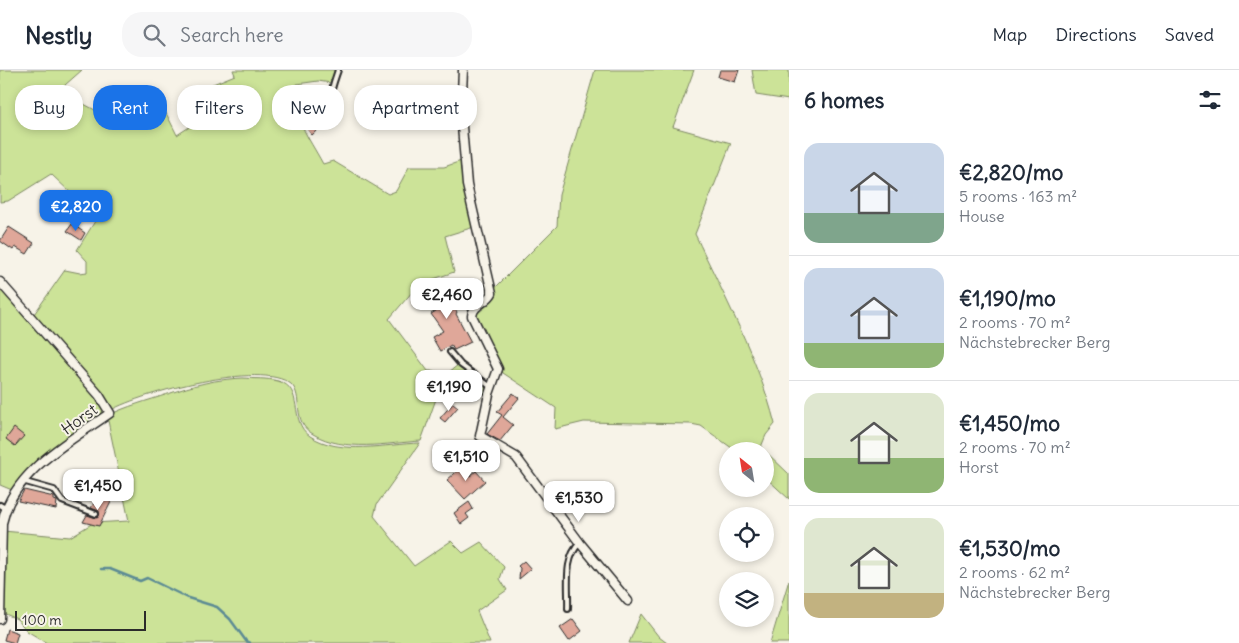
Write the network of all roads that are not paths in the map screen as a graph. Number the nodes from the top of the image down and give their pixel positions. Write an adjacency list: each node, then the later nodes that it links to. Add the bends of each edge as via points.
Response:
1 (338, 70): 3 (lane)
2 (463, 70): 4 (street)
3 (333, 85)
4 (462, 85)
5 (462, 130): 8 (street, via 467,185 492,293 473,311 472,316 498,369)
6 (0, 282): 9 (street, Horst, via 99,394 110,413 36,465)
7 (450, 352): 8 (lane, via 461,365)
8 (491, 387): 12 (street, via 480,436 516,457)
9 (22, 481): 10 (street, Horst); 11 (lane, via 54,490 62,501)
10 (2, 507): 15 (street, Horst)
11 (96, 514)
12 (580, 543): 13 (street); 14 (lane, via 568,560)
13 (628, 601)
14 (568, 609)
15 (0, 619)

